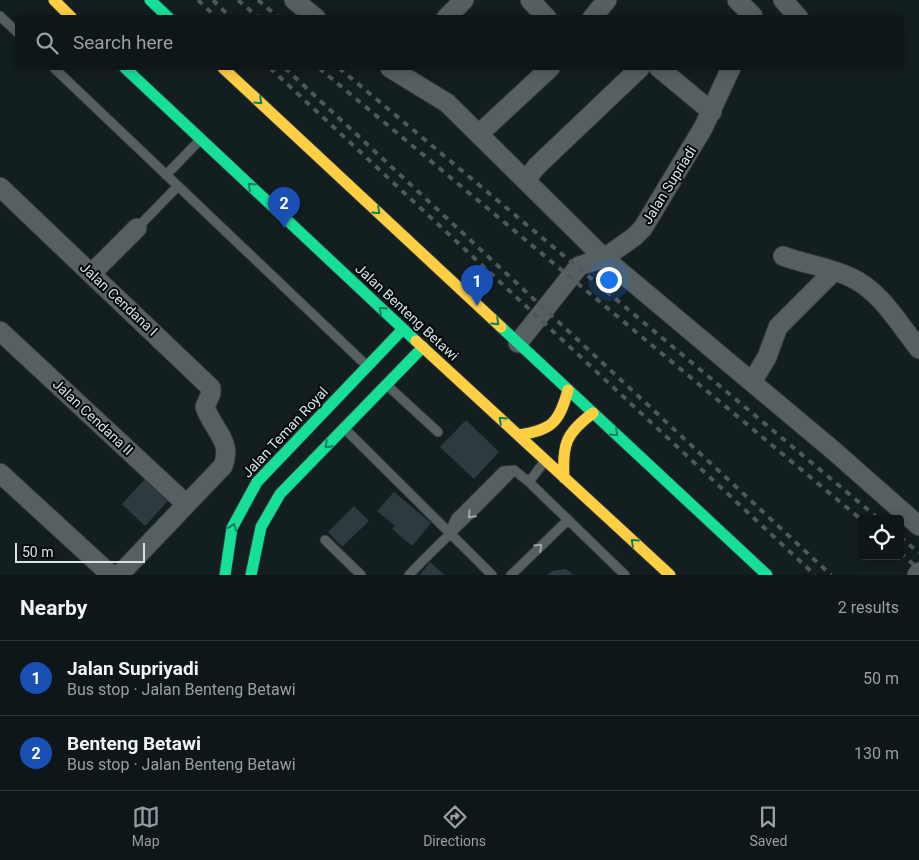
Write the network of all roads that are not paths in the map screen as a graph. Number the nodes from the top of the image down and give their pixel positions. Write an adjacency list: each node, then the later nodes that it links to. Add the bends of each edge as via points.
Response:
1 (54, 0): 10 (main road)
2 (150, 0): 11 (main road)
3 (294, 0): 12 (street)
4 (464, 0): 13 (street)
5 (530, 0): 14 (street)
6 (607, 0): 15 (street)
7 (737, 0): 9 (street)
8 (783, 0): 16 (street)
9 (755, 11)
10 (69, 15)
11 (166, 15)
12 (312, 15)
13 (449, 15)
14 (543, 15)
15 (594, 15)
16 (796, 15)
17 (0, 16): 18 (lane)
18 (15, 29)
19 (56, 70): 30 (lane)
20 (127, 70): 29 (main road, Jalan Benteng Betawi)
21 (225, 70): 41 (main road, one-way to 41)
22 (395, 70): 28 (street, via 447,103)
23 (548, 70): 28 (street)
24 (638, 70): 31 (street)
25 (661, 70): 27 (street)
26 (730, 70): 27 (street, Jalan Supriadi)
27 (712, 112): 36 (street, Jalan Supriadi, via 643,228)
28 (480, 133): 31 (street)
29 (201, 139): 30 (lane); 39 (main road, Jalan Benteng Betawi, one-way to 29)
30 (166, 175): 32 (lane)
31 (526, 180): 36 (street)
32 (178, 186): 34 (lane); 44 (lane)
33 (0, 187): 38 (street, Jalan Cendana I)
34 (137, 228): 38 (street)
35 (783, 256): 37 (street)
36 (604, 258): 41 (street, Jalan Supriadi, via 579,266); 45 (street)
37 (833, 272): 43 (street, via 848,276 872,291); 45 (street, via 778,327 767,357)
38 (92, 273): 56 (street, Jalan Cendana I, via 212,388 205,407 226,446 227,455 223,466)
39 (403, 329): 42 (main road, Jalan Benteng Betawi); 44 (main road, Jalan Teman Royal)
40 (0, 331): 56 (street, Jalan Cendana II)
41 (518, 343): 46 (main road)
42 (423, 347): 44 (main road, Jalan Teman Royal); 51 (main road, Jalan Benteng Betawi, one-way to 42)
43 (919, 349)
44 (377, 376): 47 (main road, Jalan Teman Royal); 47 (main road, Jalan Teman Royal); 50 (lane)
45 (752, 382): 58 (street)
46 (568, 390): 48 (main road); 51 (main road, via 563,410 553,425 536,434)
47 (361, 392): 49 (main road, Jalan Teman Royal); 49 (main road, Jalan Teman Royal)
48 (593, 413): 54 (main road, via 571,430 564,441); 71 (main road, one-way to 71)
49 (335, 419): 59 (lane); 63 (main road, Jalan Teman Royal, one-way to 49, via 232,528 248,495 267,469); 64 (main road, Jalan Teman Royal, one-way to 64, via 280,494 261,527)
50 (438, 432)
51 (518, 435): 52 (main road, Jalan Benteng Betawi)
52 (545, 461): 54 (main road, Jalan Benteng Betawi); 55 (lane)
53 (0, 473): 61 (street)
54 (564, 478): 70 (main road, Jalan Benteng Betawi, one-way to 54)
55 (529, 482): 57 (lane); 59 (lane, via 514,470 463,524)
56 (185, 503): 62 (street)
57 (568, 520): 68 (lane, one-way to 57); 69 (lane)
58 (919, 526)
59 (450, 531): 66 (lane); 67 (lane)
60 (325, 540): 65 (lane)
61 (111, 575)
62 (119, 575)
63 (225, 575)
64 (251, 575)
65 (361, 575)
66 (409, 575)
67 (492, 575)
68 (510, 575)
69 (625, 575)
70 (670, 575)
71 (767, 575)

